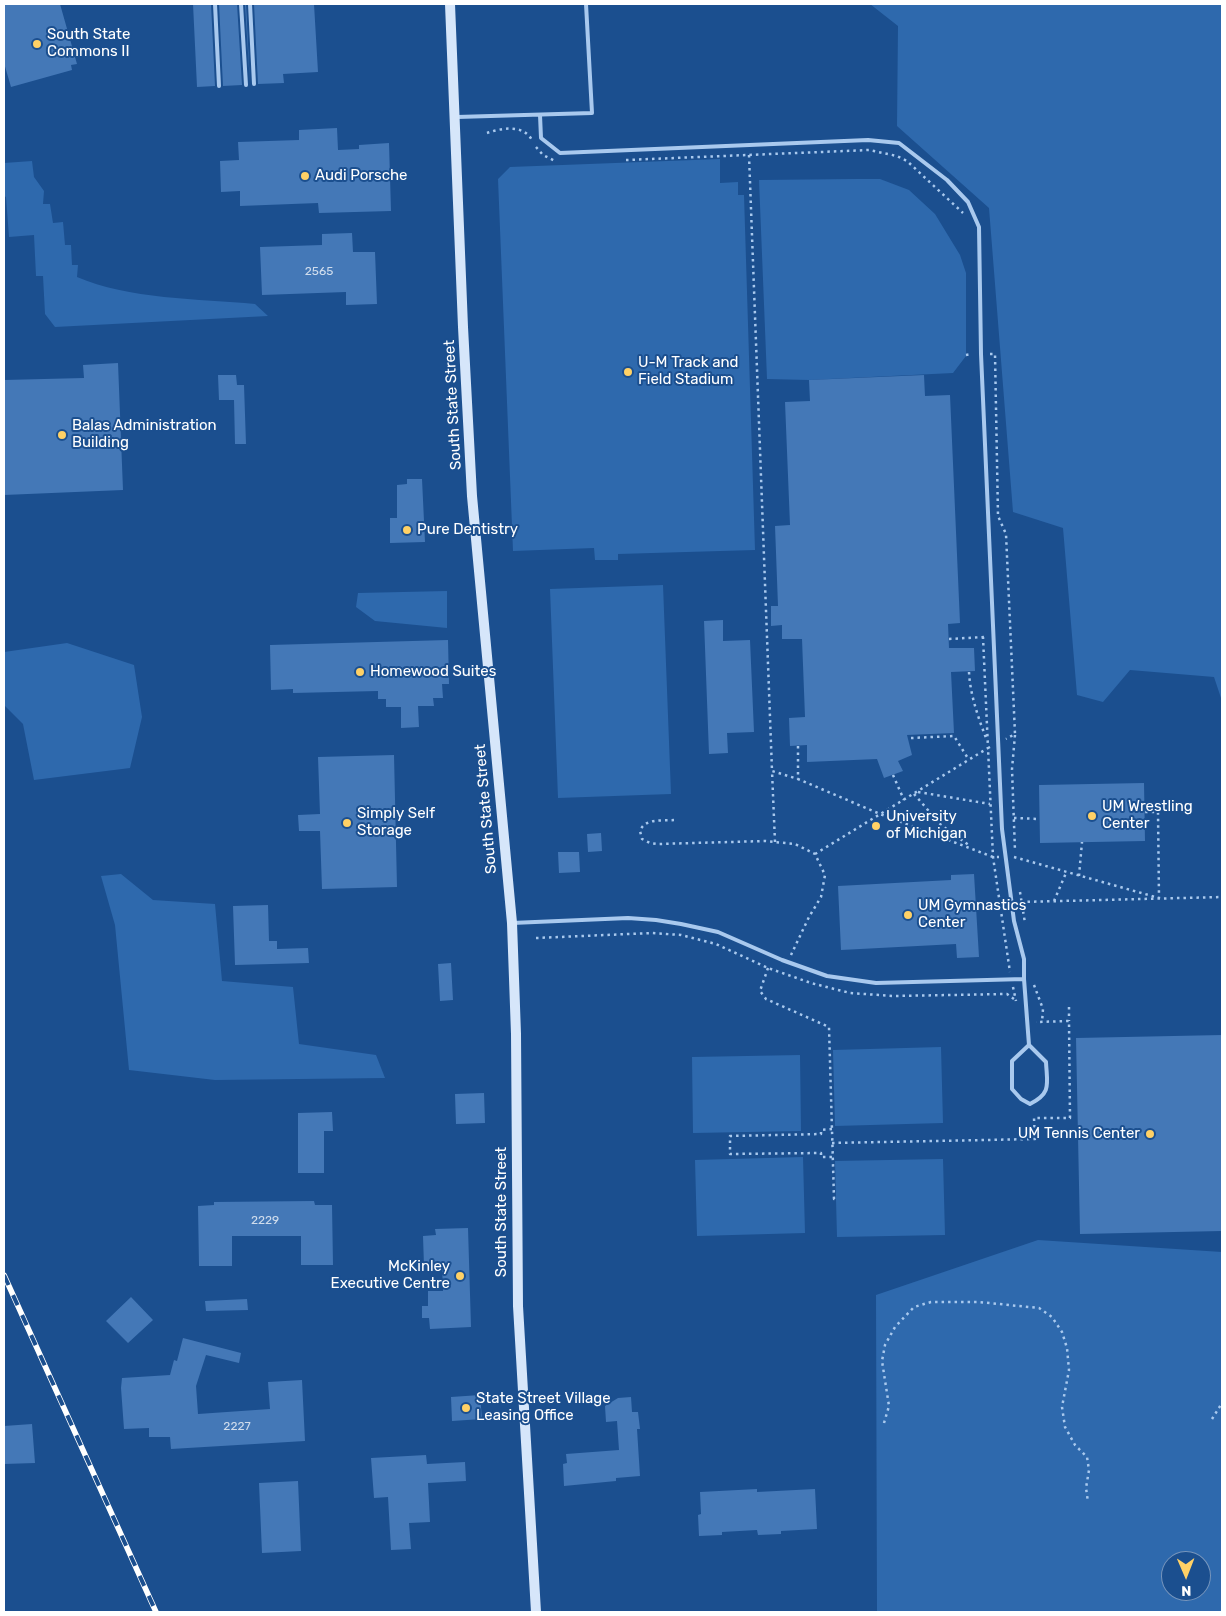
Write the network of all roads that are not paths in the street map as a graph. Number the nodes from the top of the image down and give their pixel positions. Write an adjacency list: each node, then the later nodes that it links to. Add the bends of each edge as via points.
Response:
1 (215, 4): 8 (lane)
2 (241, 4): 7 (lane)
3 (250, 4): 6 (lane)
4 (450, 4): 10 (main road, South State Street)
5 (586, 4): 9 (lane, via 592,113)
6 (254, 84)
7 (246, 85)
8 (219, 86)
9 (540, 115): 10 (lane); 12 (lane, via 541,138 560,153 868,140 899,144 947,180 968,202 979,227 981,354 998,743 1006,857 1014,921 1024,960)
10 (454, 118): 11 (main road, South State Street, via 472,496)
11 (512, 923): 12 (lane, via 628,918 656,920 718,932 827,976 876,983); 14 (main road, South State Street, via 518,1306)
12 (1024, 980): 13 (lane)
13 (1029, 1045): 13 (lane, via 1012,1061 1012,1089 1030,1104 1041,1098 1047,1087 1046,1062)
14 (536, 1612)

